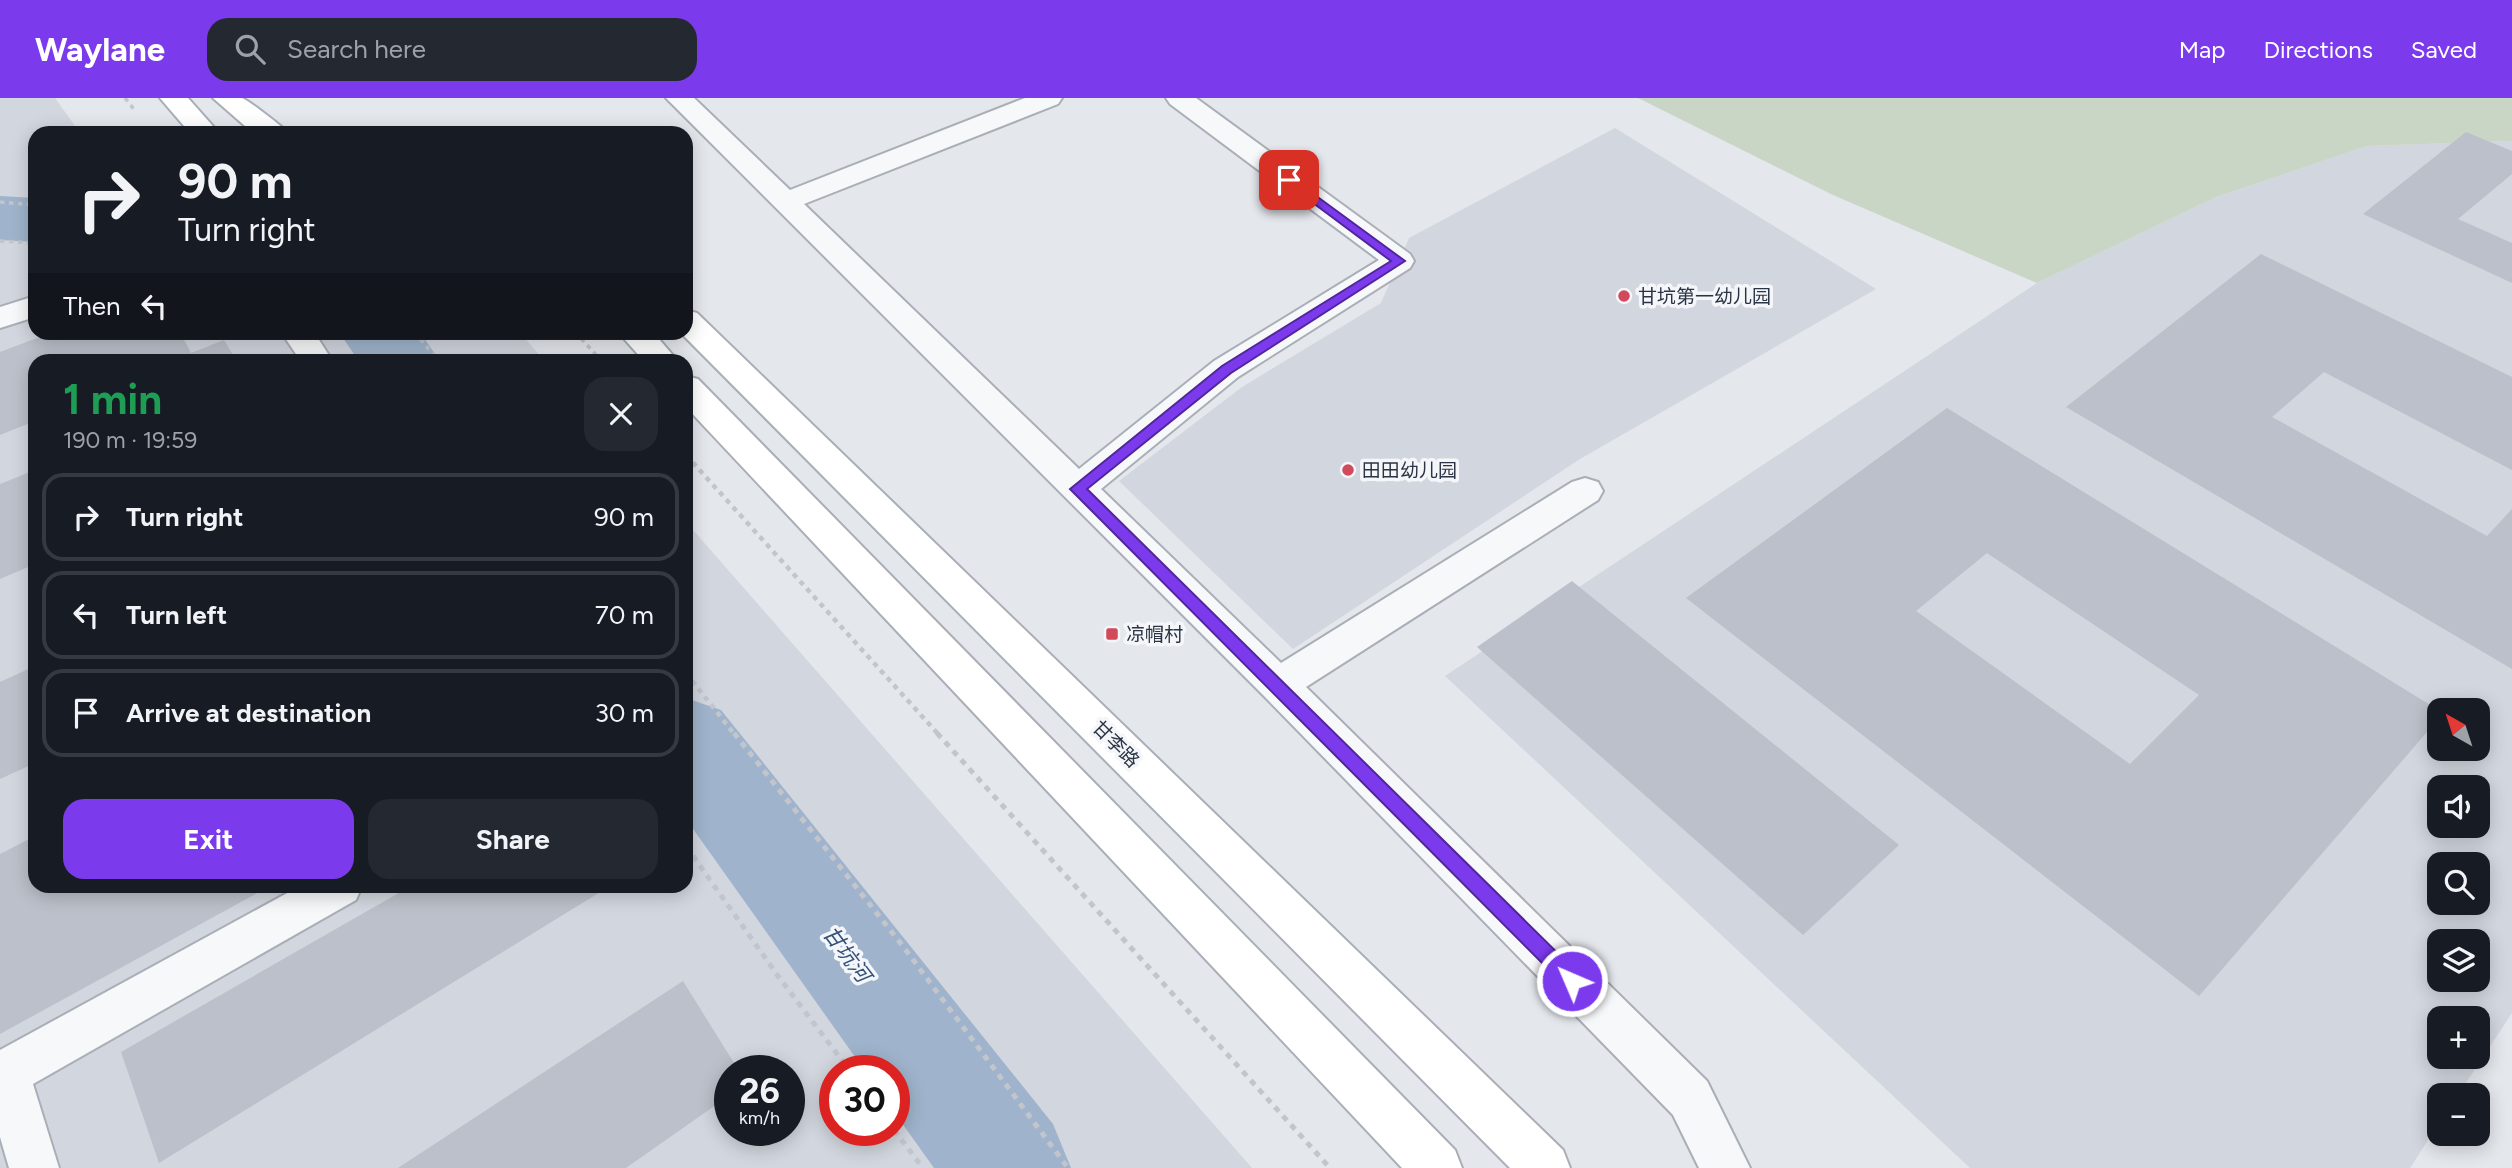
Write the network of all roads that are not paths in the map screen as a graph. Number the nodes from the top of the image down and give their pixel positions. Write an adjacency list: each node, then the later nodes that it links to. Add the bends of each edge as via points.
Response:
1 (173, 98): 6 (main road)
2 (226, 98): 7 (main road)
3 (678, 98): 8 (street)
4 (1049, 98): 8 (street)
5 (1179, 98): 15 (street, via 1399,261 1226,369)
6 (199, 126)
7 (261, 126)
8 (783, 202): 15 (street)
9 (28, 308): 10 (street)
10 (0, 318)
11 (693, 327): 22 (main road, 甘李路)
12 (642, 340): 13 (main road)
13 (655, 354)
14 (693, 394): 21 (main road)
15 (1078, 489): 17 (street)
16 (1585, 491): 17 (street)
17 (1278, 685): 23 (street, via 1690,1098)
18 (328, 893): 19 (street)
19 (3, 1075): 20 (street)
20 (34, 1168)
21 (1437, 1168)
22 (1545, 1168)
23 (1725, 1168)

